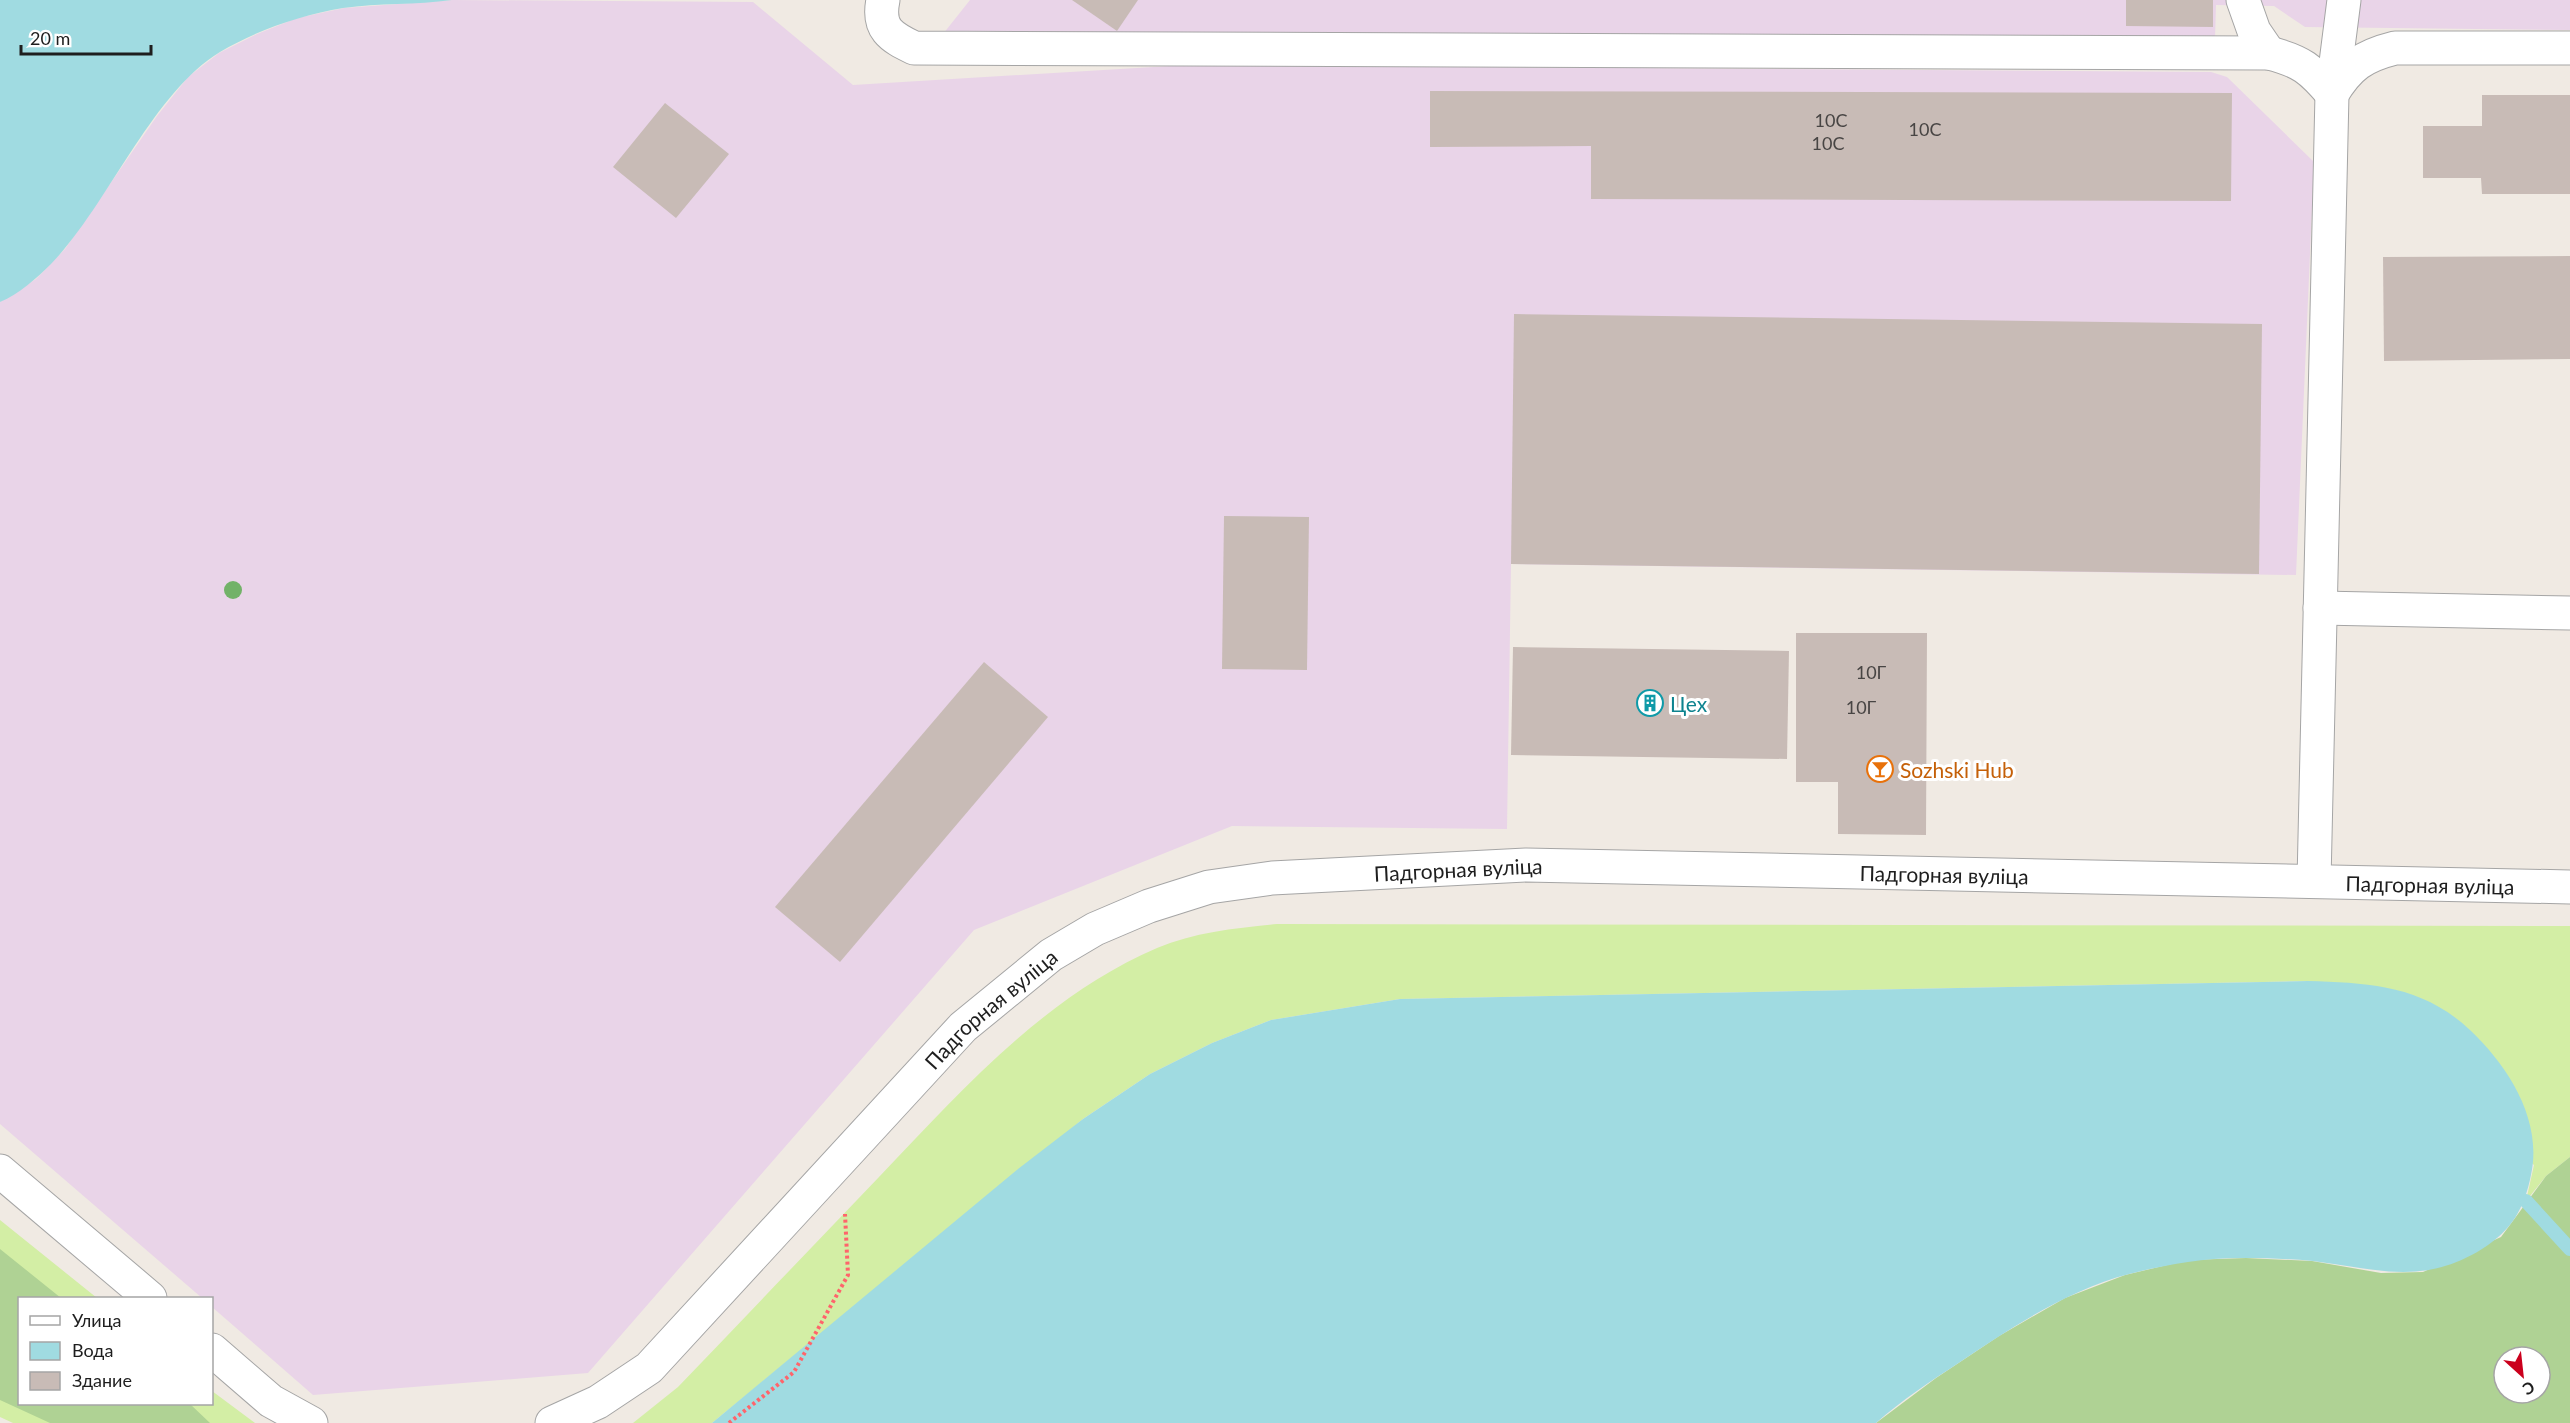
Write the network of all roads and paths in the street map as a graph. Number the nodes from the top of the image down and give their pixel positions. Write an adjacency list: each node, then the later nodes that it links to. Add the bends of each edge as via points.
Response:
1 (883, 0): 5 (street, via 884,26 892,38 914,48)
2 (2243, 0): 5 (street, via 2254,31)
3 (2344, 0): 6 (street)
4 (2570, 48): 6 (street, via 2395,48 2359,61 2344,74)
5 (2269, 53): 6 (street, via 2312,70)
6 (2332, 94): 7 (street)
7 (2320, 608): 8 (street); 9 (street)
8 (2570, 613)
9 (2314, 881): 10 (street, Падгорная вуліца); 11 (street, Падгорная вуліца, via 1526,865 1272,878 1209,887 1095,929 1051,955 963,1027)
10 (2570, 886)
11 (842, 1158): 16 (street, Падгорная вуліца, via 649,1368 598,1402); 17 (path, via 848,1275 794,1372)
12 (0, 1171): 13 (street)
13 (148, 1297)
14 (213, 1351): 15 (street, via 271,1401)
15 (311, 1423)
16 (552, 1423)
17 (729, 1423)

